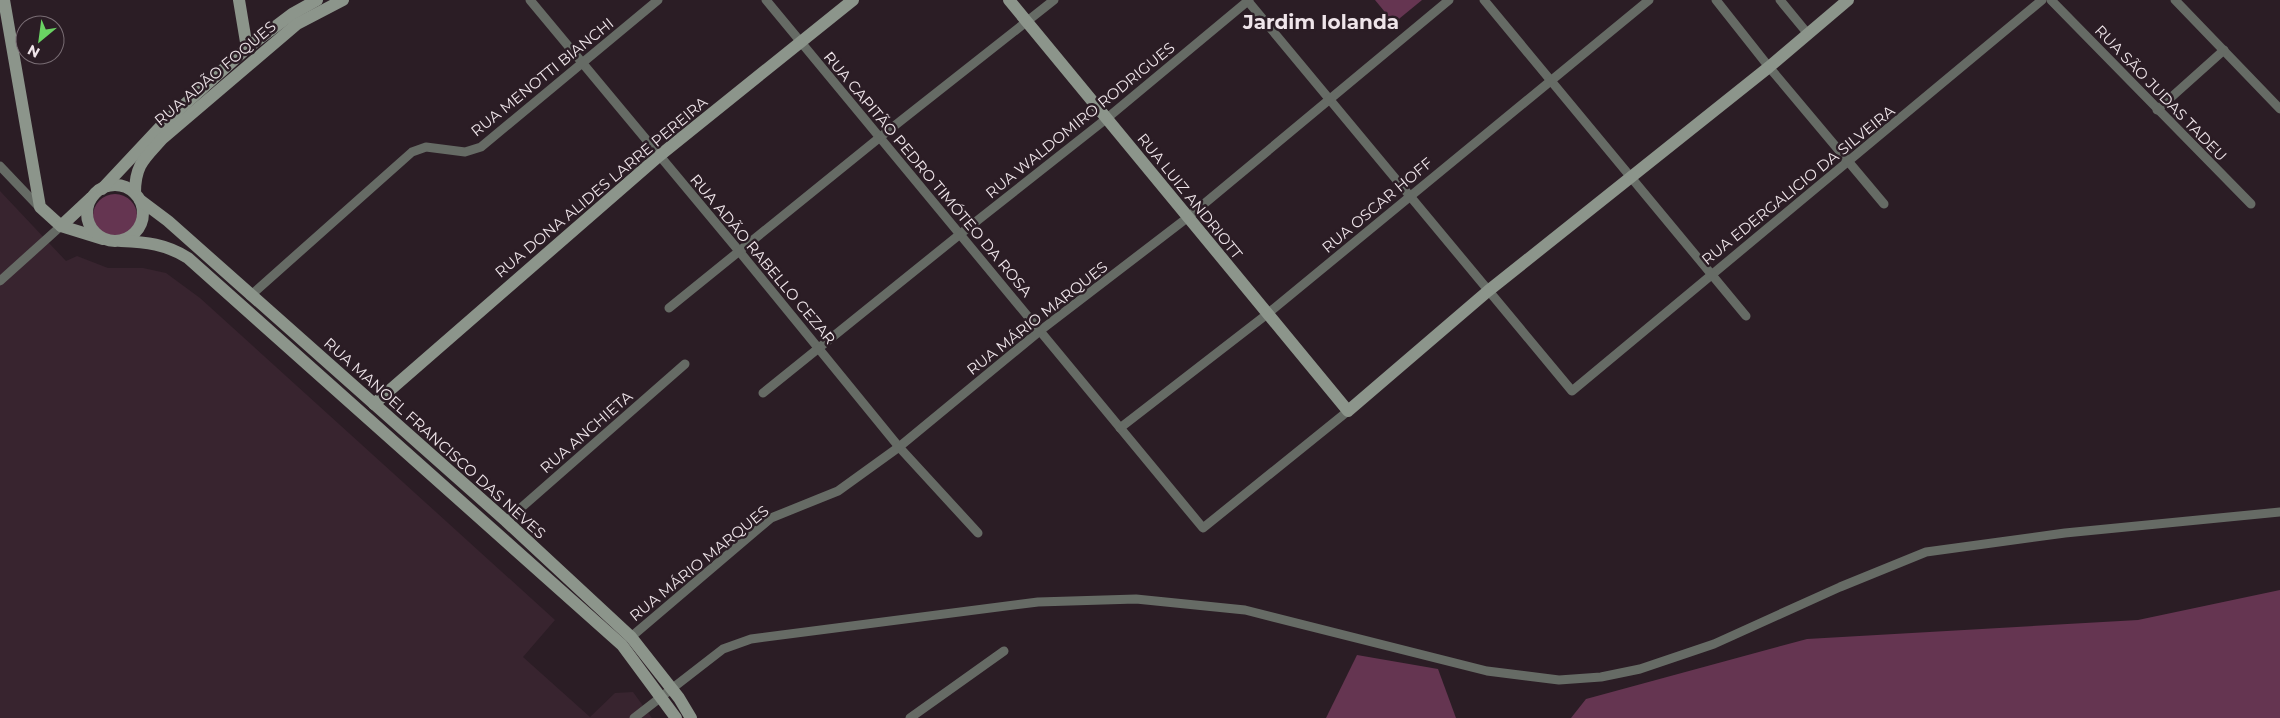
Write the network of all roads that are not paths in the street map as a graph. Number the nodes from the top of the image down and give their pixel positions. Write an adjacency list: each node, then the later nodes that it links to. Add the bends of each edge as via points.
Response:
1 (4, 0): 43 (main road)
2 (239, 0): 24 (main road)
3 (318, 0): 24 (main road, RUA ADÃO FOQUES, via 292,14)
4 (343, 0): 40 (main road, RUA ADÃO FOQUES, via 296,24 162,139 143,159 135,176)
5 (530, 0): 26 (street, RUA ADÃO RABELLO CEZAR)
6 (658, 0): 26 (street, RUA MENOTTI BIANCHI)
7 (766, 0): 23 (street, RUA CAPITÃO PEDRO TIMÓTEO DA ROSA)
8 (853, 0): 23 (main road, RUA DONA ALIDES LARRE PEREIRA)
9 (1009, 0): 21 (main road, RUA LUIZ ANDRIOTT)
10 (1054, 0): 21 (street)
11 (1248, 0): 29 (street); 32 (street, RUA WALDOMIRO RODRIGUES)
12 (1449, 0): 29 (street, RUA MÁRIO MARQUES)
13 (1484, 0): 28 (street)
14 (1649, 0): 28 (street, RUA OSCAR HOFF)
15 (1716, 0): 27 (street)
16 (1780, 0): 22 (street)
17 (1848, 0): 22 (main road)
18 (2042, 0): 35 (street, RUA EDERGALICIO DA SILVEIRA)
19 (2051, 0): 31 (street, RUA SÃO JUDAS TADEU)
20 (2175, 0): 25 (street)
21 (1027, 22): 32 (main road, RUA LUIZ ANDRIOTT); 33 (street)
22 (1808, 34): 27 (main road)
23 (801, 42): 33 (street, RUA CAPITÃO PEDRO TIMÓTEO DA ROSA); 34 (main road, RUA DONA ALIDES LARRE PEREIRA)
24 (247, 48): 38 (main road, RUA ADÃO FOQUES, via 162,125)
25 (2224, 50): 30 (street); 31 (street)
26 (581, 64): 34 (street, RUA ADÃO RABELLO CEZAR); 53 (street, RUA MENOTTI BIANCHI, via 481,147 465,152 426,147 412,152)
27 (1769, 67): 35 (street); 37 (main road)
28 (1550, 82): 37 (street); 39 (street, RUA OSCAR HOFF)
29 (1330, 99): 39 (street); 44 (street, RUA MÁRIO MARQUES)
30 (2280, 109)
31 (2157, 110): 42 (street, RUA SÃO JUDAS TADEU)
32 (1106, 119): 44 (main road, RUA LUIZ ANDRIOTT); 46 (street, RUA WALDOMIRO RODRIGUES)
33 (879, 138): 46 (street, RUA CAPITÃO PEDRO TIMÓTEO DA ROSA); 49 (street)
34 (659, 156): 49 (street, RUA ADÃO RABELLO CEZAR); 61 (main road, RUA DONA ALIDES LARRE PEREIRA)
35 (1849, 161): 41 (street); 50 (street, RUA EDERGALICIO DA SILVEIRA)
36 (0, 166): 43 (street)
37 (1630, 177): 50 (street); 52 (main road)
38 (98, 191): 40 (main road, via 119,186); 45 (main road, RUA ADÃO FOQUES); 47 (main road, via 88,210 88,218 95,233)
39 (1410, 196): 52 (street); 55 (street, RUA OSCAR HOFF)
40 (137, 197): 48 (main road, via 143,208 141,226 136,233); 53 (main road, RUA MANOEL FRANCISCO DAS NEVES)
41 (1884, 204)
42 (2251, 204)
43 (40, 207): 45 (main road)
44 (1187, 218): 55 (main road, RUA LUIZ ANDRIOTT); 57 (street, RUA MÁRIO MARQUES)
45 (61, 226): 47 (main road); 51 (street)
46 (959, 234): 57 (street, RUA CAPITÃO PEDRO TIMÓTEO DA ROSA); 58 (street, RUA WALDOMIRO RODRIGUES)
47 (104, 239): 48 (main road)
48 (121, 241): 71 (main road, RUA MANOEL FRANCISCO DAS NEVES, via 151,242 173,248 188,258 622,645)
49 (739, 251): 54 (street); 58 (street, RUA ADÃO RABELLO CEZAR)
50 (1712, 273): 52 (street, RUA EDERGALICIO DA SILVEIRA, via 1572,391); 56 (street)
51 (0, 281)
52 (1488, 291): 62 (main road)
53 (250, 296): 61 (main road, RUA MANOEL FRANCISCO DAS NEVES)
54 (668, 308)
55 (1266, 315): 62 (main road, RUA LUIZ ANDRIOTT); 63 (street, RUA OSCAR HOFF)
56 (1746, 316)
57 (1041, 330): 63 (street, RUA CAPITÃO PEDRO TIMÓTEO DA ROSA); 64 (street, RUA MÁRIO MARQUES)
58 (819, 348): 60 (street, RUA WALDOMIRO RODRIGUES); 64 (street, RUA ADÃO RABELLO CEZAR)
59 (685, 364): 66 (street, RUA ANCHIETA)
60 (763, 393)
61 (374, 404): 66 (main road, RUA MANOEL FRANCISCO DAS NEVES)
62 (1348, 411): 63 (street, RUA CAPITÃO PEDRO TIMÓTEO DA ROSA, via 1203,528)
63 (1120, 428)
64 (899, 447): 67 (street, RUA ADÃO RABELLO CEZAR); 68 (street, RUA MÁRIO MARQUES, via 838,491 771,518)
65 (2280, 512): 70 (street, via 2065,533 1926,552 1714,644 1640,669 1601,677 1559,680 1487,671 1245,610 1136,599 1038,602 751,639 723,649)
66 (506, 521): 68 (main road, RUA MANOEL FRANCISCO DAS NEVES)
67 (978, 533)
68 (631, 637): 72 (main road, RUA MANOEL FRANCISCO DAS NEVES, via 679,698)
69 (1004, 651): 73 (street)
70 (635, 717)
71 (676, 718)
72 (690, 718)
73 (910, 718)

